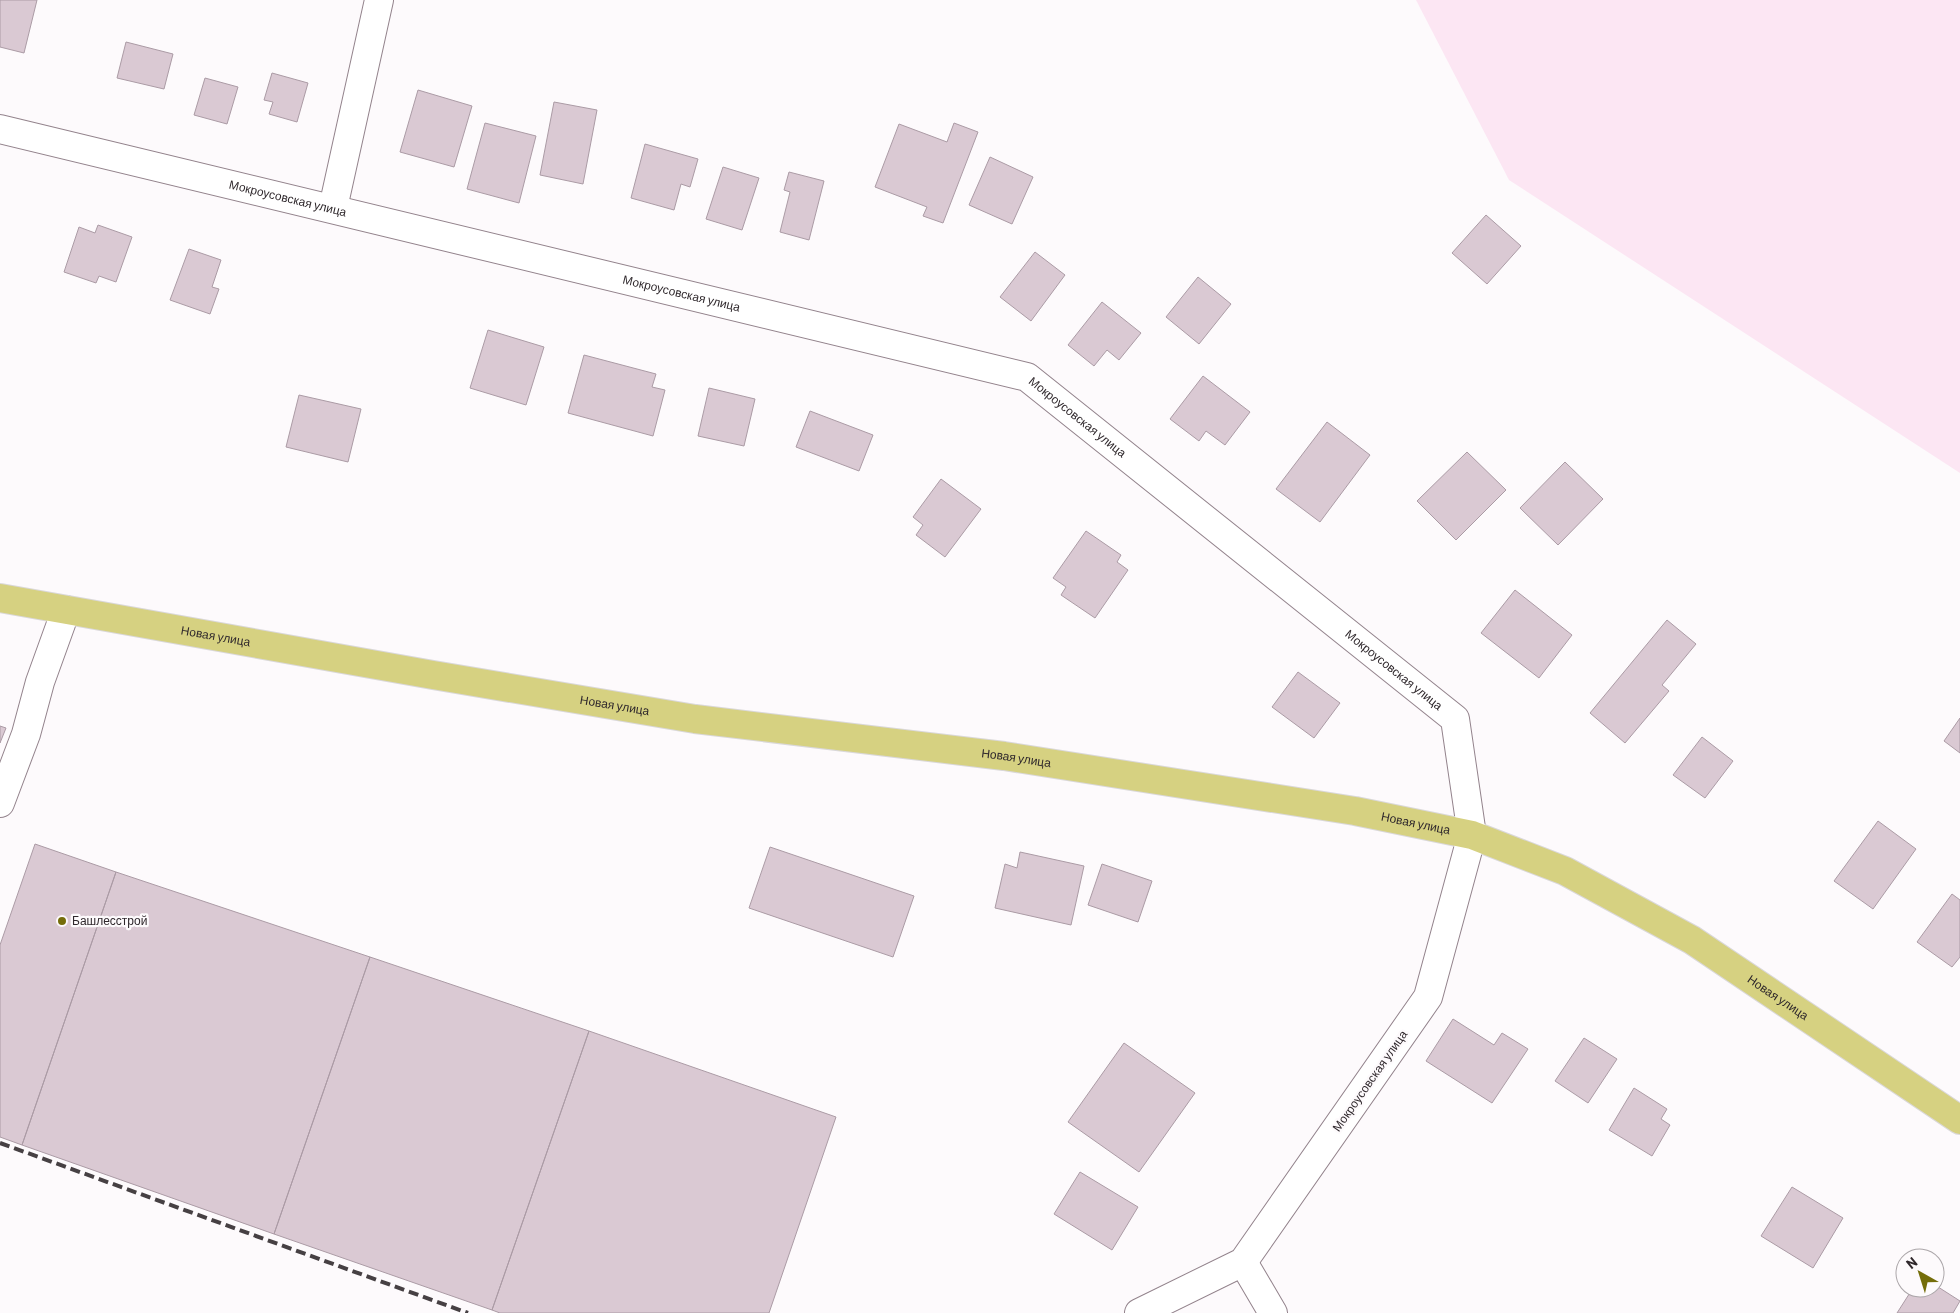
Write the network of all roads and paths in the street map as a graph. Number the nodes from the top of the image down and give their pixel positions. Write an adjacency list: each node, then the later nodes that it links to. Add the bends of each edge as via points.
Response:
1 (379, 0): 3 (street)
2 (0, 129): 3 (street, Мокроусовская улица)
3 (333, 208): 7 (street, Мокроусовская улица, via 1027,378 1454,719)
4 (0, 598): 5 (main road, Новая улица)
5 (66, 610): 6 (street); 7 (main road, Новая улица, via 695,719 1004,756 1355,811)
6 (0, 803)
7 (1472, 835): 8 (main road, Новая улица, via 1565,872 1692,940); 9 (street, Мокроусовская улица, via 1428,997)
8 (1960, 1120)
9 (1243, 1262): 10 (street); 11 (street)
10 (1139, 1313)
11 (1273, 1313)

